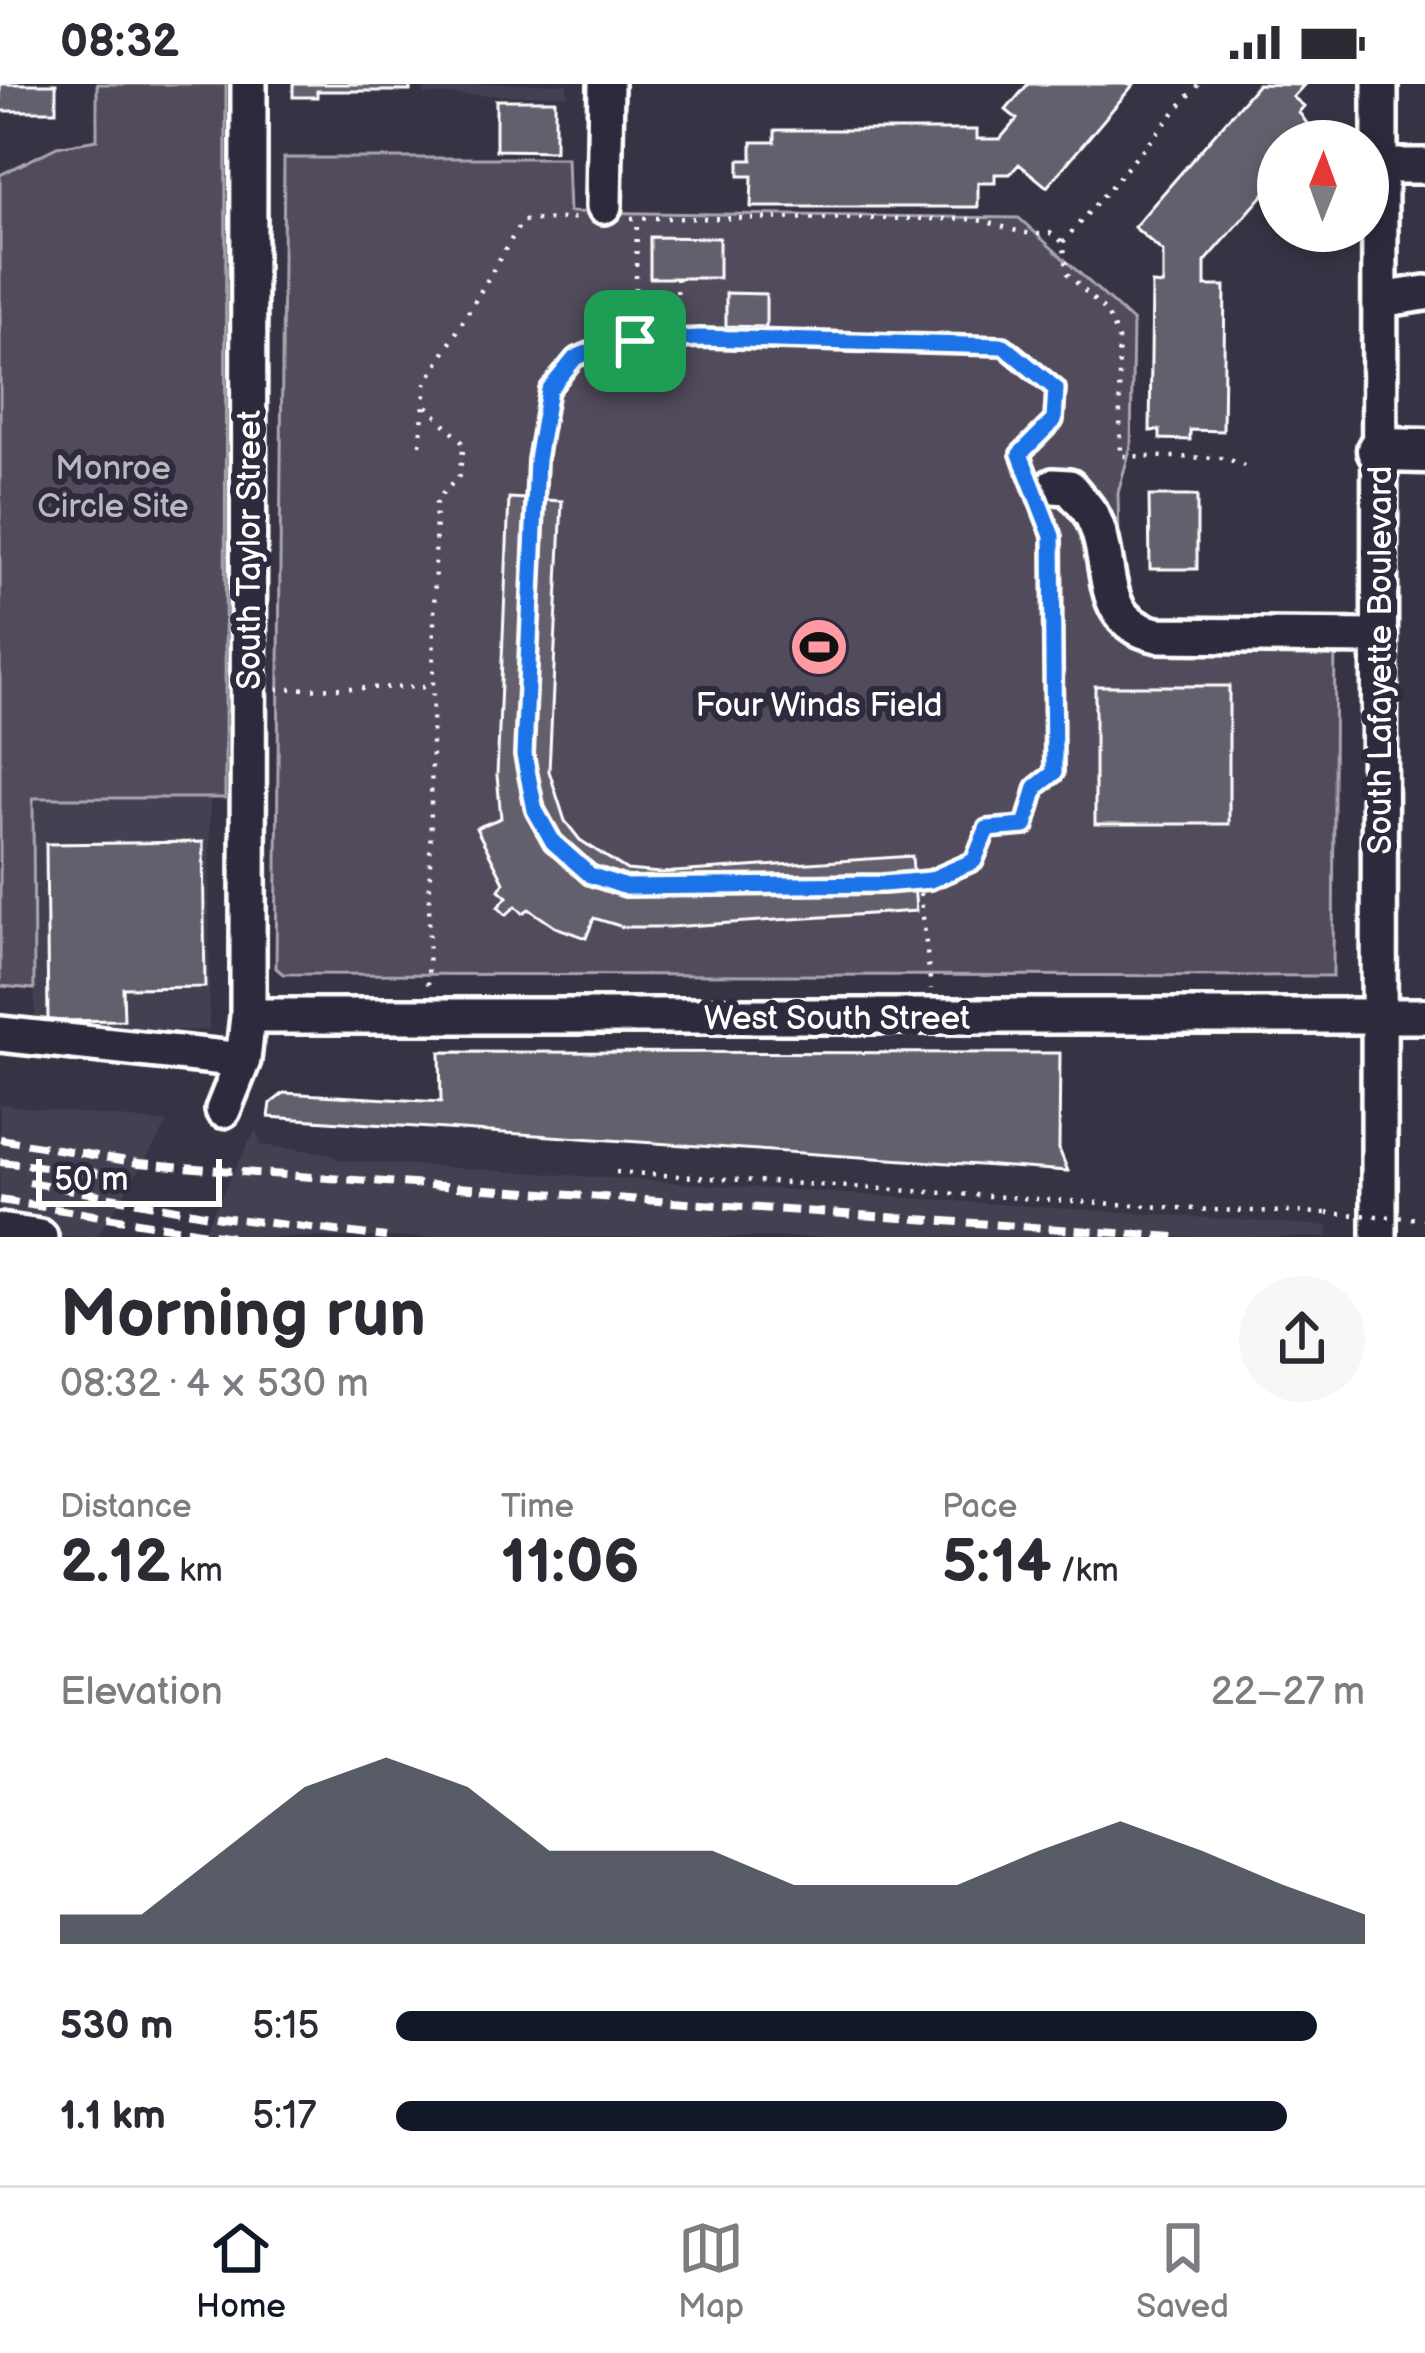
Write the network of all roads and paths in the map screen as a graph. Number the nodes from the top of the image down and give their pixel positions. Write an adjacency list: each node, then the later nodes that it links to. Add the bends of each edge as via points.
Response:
1 (249, 84): 29 (street, South Taylor Street)
2 (606, 84): 8 (street)
3 (1199, 84): 10 (path)
4 (1380, 84): 5 (street, South Lafayette Boulevard)
5 (1380, 120)
6 (1389, 166): 7 (street)
7 (1425, 166)
8 (604, 214): 9 (path); 17 (path, via 522,221 426,384)
9 (637, 218): 10 (path, via 989,220 1021,236 1050,233); 16 (path)
10 (1063, 242): 21 (path, via 1068,274 1107,313 1118,339 1121,456 1226,458)
11 (1380, 252): 14 (street, South Lafayette Boulevard)
12 (677, 278): 15 (path)
13 (1425, 293): 14 (street)
14 (1380, 300): 19 (street, South Lafayette Boulevard)
15 (678, 339): 16 (path); 26 (path, via 1004,346 1056,389 1054,420 1020,454 1052,536 1054,773 1036,787 1025,826 987,829 974,861)
16 (635, 341): 26 (path, via 575,358 549,390 537,460 524,755 535,810 553,842 590,875 626,887)
17 (427, 406): 18 (path); 24 (path, via 464,445 459,476 436,501)
18 (420, 446)
19 (1379, 451): 20 (main road); 23 (street, South Lafayette Boulevard)
20 (1425, 451)
21 (1244, 466)
22 (1053, 485): 23 (street, via 1069,488 1093,517 1117,611 1134,630)
23 (1379, 637): 31 (street, South Lafayette Boulevard)
24 (434, 687): 25 (path); 27 (path)
25 (273, 689)
26 (920, 881): 28 (path)
27 (428, 986)
28 (931, 990)
29 (248, 1016): 31 (street, West South Street); 33 (street, South Taylor Street)
30 (1425, 1016): 31 (street, West South Street)
31 (1379, 1018): 39 (street, South Lafayette Boulevard)
32 (0, 1034): 33 (street)
33 (243, 1060): 34 (street, South Taylor Street)
34 (223, 1110)
35 (616, 1172): 36 (path, bridge)
36 (1425, 1219)
37 (0, 1231): 38 (street)
38 (40, 1237)
39 (1379, 1237)

